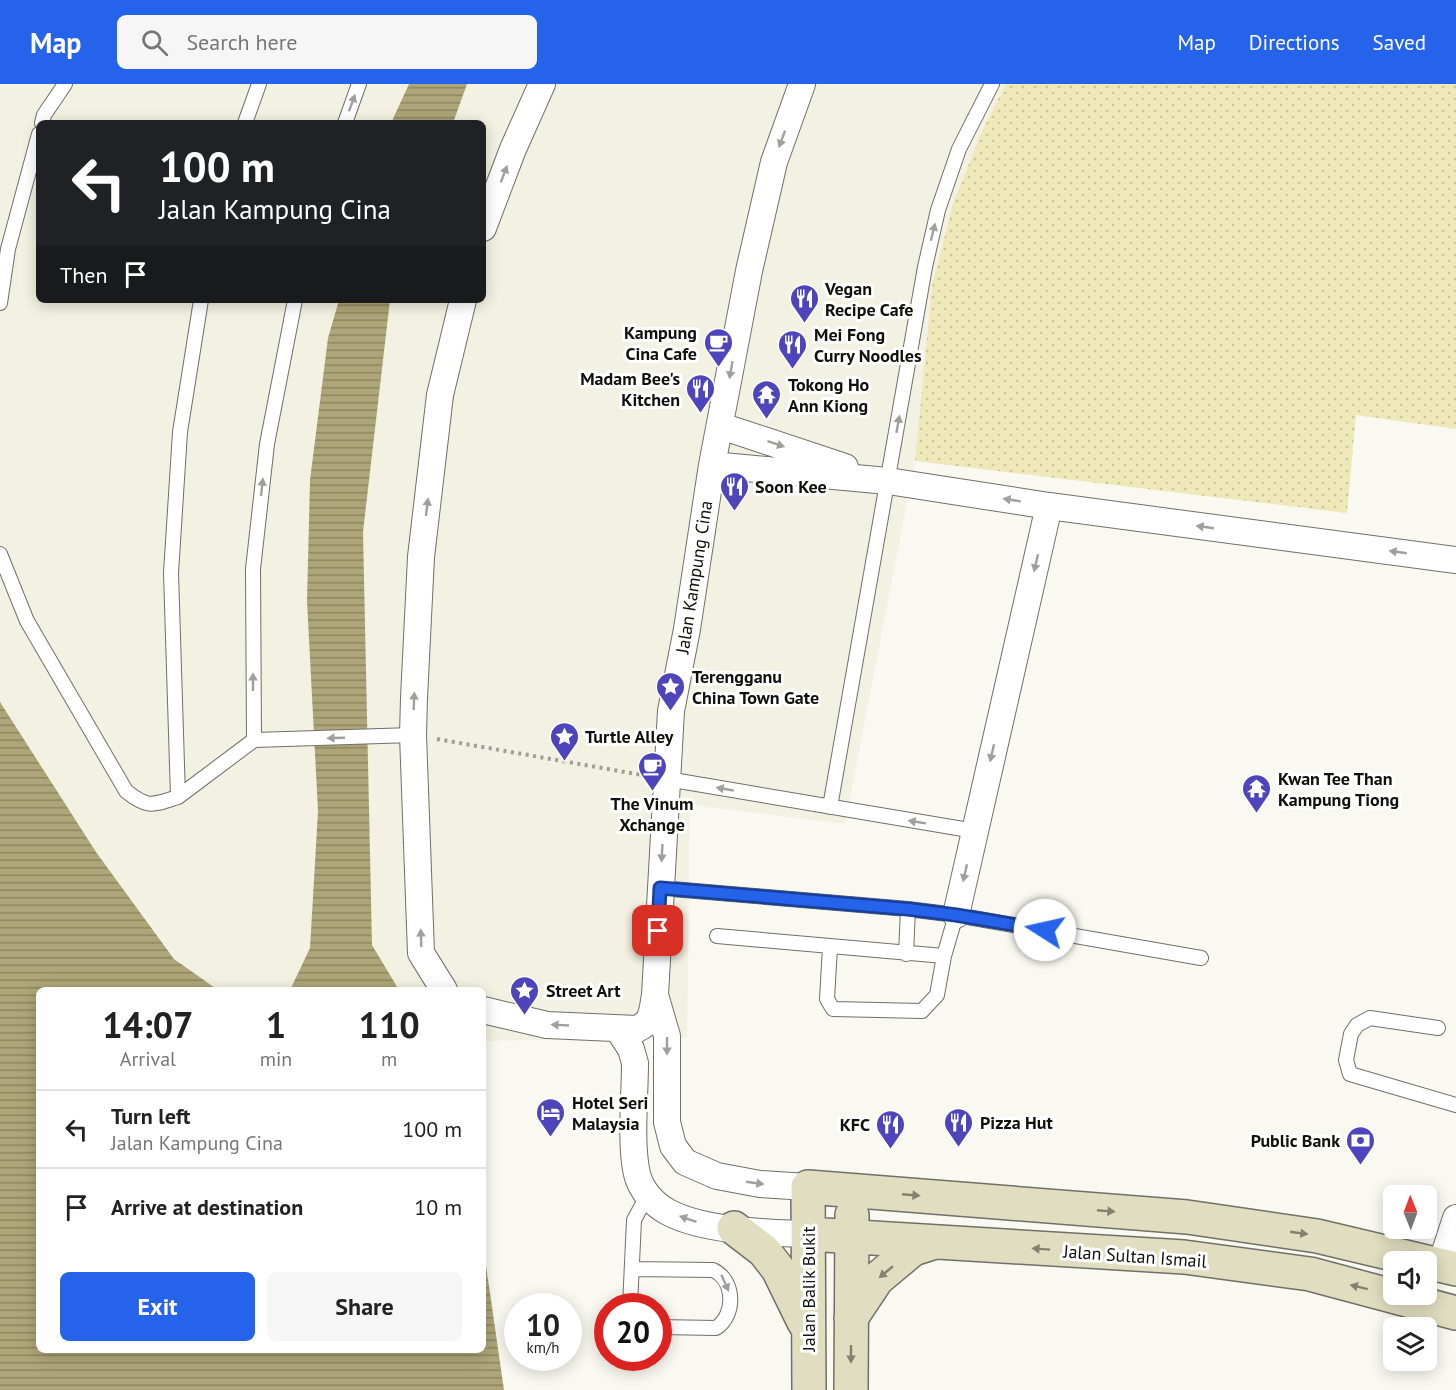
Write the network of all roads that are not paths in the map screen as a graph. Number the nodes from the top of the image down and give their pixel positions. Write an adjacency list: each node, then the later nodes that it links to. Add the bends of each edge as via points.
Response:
1 (65, 84): 7 (lane)
2 (259, 84): 8 (lane)
3 (359, 84): 9 (lane, one-way to 3)
4 (542, 84): 11 (street, one-way to 4)
5 (802, 84): 16 (street, Jalan Kampung Cina, one-way to 16, via 774,162 749,271)
6 (992, 84): 18 (lane, one-way to 6, via 938,210 959,149)
7 (43, 120)
8 (246, 120)
9 (346, 120)
10 (36, 145): 12 (lane, via 8,249)
11 (486, 220)
12 (0, 303)
13 (201, 303): 25 (lane, via 180,432 171,573)
14 (294, 303): 23 (lane, one-way to 14, via 253,569 267,444)
15 (462, 303): 22 (street, one-way to 15, via 421,556 440,395)
16 (721, 426): 17 (street, Jalan Kampung Cina); 18 (street, one-way to 18)
17 (712, 465): 18 (street); 24 (street, Jalan Kampung Cina, via 671,711)
18 (888, 481): 19 (street, one-way to 18); 26 (lane)
19 (1049, 506): 21 (street, one-way to 19); 27 (street, one-way to 27)
20 (0, 554): 25 (lane, via 27,621 126,791 152,806)
21 (1456, 560)
22 (413, 735): 23 (lane, one-way to 23); 36 (street, one-way to 22, via 421,953)
23 (254, 740): 25 (lane)
24 (667, 779): 26 (lane, one-way to 24); 28 (street, Jalan Kampung Cina, one-way to 28)
25 (178, 797)
26 (830, 807): 27 (lane, one-way to 26)
27 (975, 831): 30 (street, one-way to 30)
28 (660, 888): 29 (lane); 37 (street, Jalan Kampung Cina)
29 (908, 909): 30 (lane); 33 (lane)
30 (956, 915): 34 (lane); 35 (lane)
31 (717, 936): 32 (lane)
32 (830, 947): 33 (lane); 34 (lane, via 827,999 833,1009 922,1011 937,995)
33 (906, 954): 34 (lane)
34 (944, 956)
35 (1201, 958)
36 (442, 987)
37 (655, 995): 40 (street, via 647,1025); 42 (street, Jalan Kampung Cina, one-way to 42, via 667,1036 667,1122 673,1146 685,1162 717,1176)
38 (486, 1011): 40 (street, one-way to 38, via 547,1025)
39 (1438, 1028): 41 (lane, via 1370,1018 1357,1025 1351,1034 1346,1060 1350,1074)
40 (618, 1029): 44 (street, via 631,1048 635,1063 635,1156)
41 (1456, 1105)
42 (808, 1187): 43 (main road); 47 (main road, Jalan Balik Bukit)
43 (853, 1191): 48 (main road); 50 (main road, one-way to 50, via 1187,1217 1317,1236)
44 (647, 1196): 46 (street, one-way to 44, via 698,1223 667,1212); 51 (lane, via 634,1220)
45 (1456, 1218): 50 (street)
46 (734, 1228): 47 (street); 56 (main road, via 764,1251 778,1269)
47 (808, 1234): 48 (main road, Jalan Sultan Ismail); 56 (main road, Jalan Balik Bukit)
48 (851, 1237): 49 (main road, Jalan Sultan Ismail); 54 (main road)
49 (935, 1242): 53 (main road, Jalan Sultan Ismail, one-way to 49, via 1310,1274 1184,1257); 54 (main road, one-way to 54, via 913,1249 878,1279)
50 (1449, 1267)
51 (632, 1269): 52 (lane); 55 (lane, one-way to 55, via 712,1270 725,1279 730,1308 724,1323 717,1328)
52 (631, 1293)
53 (1456, 1313)
54 (851, 1318): 58 (main road, one-way to 58)
55 (672, 1327)
56 (808, 1332): 57 (main road, Jalan Balik Bukit)
57 (809, 1390)
58 (851, 1390)

